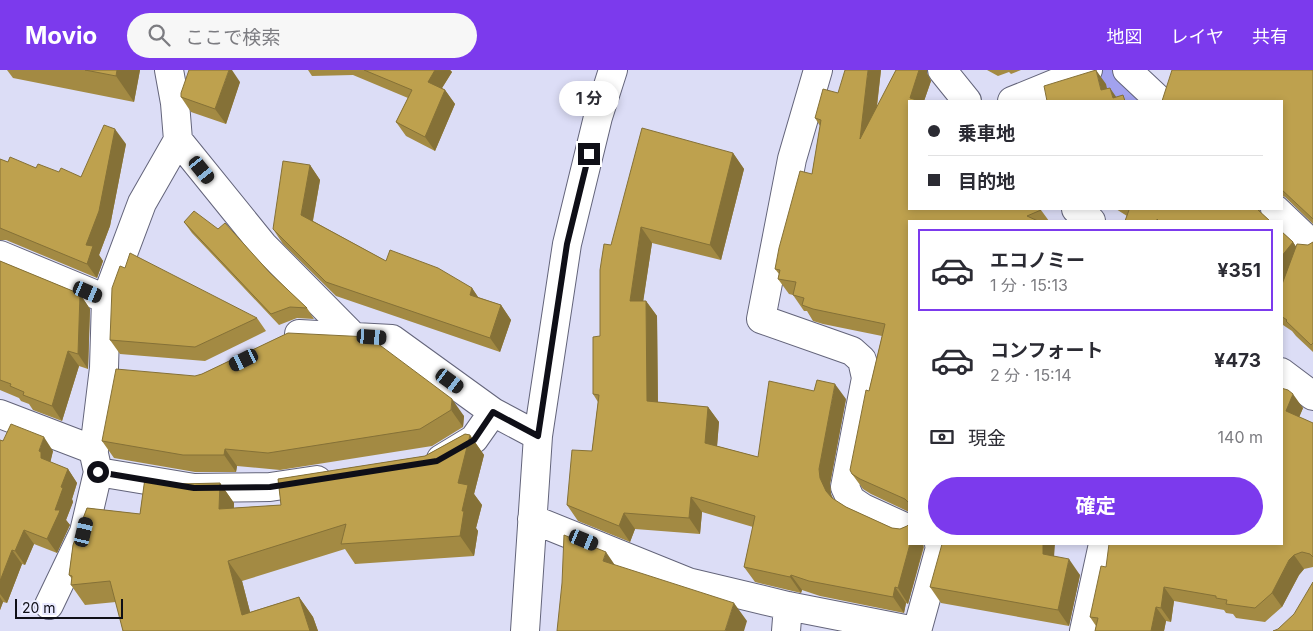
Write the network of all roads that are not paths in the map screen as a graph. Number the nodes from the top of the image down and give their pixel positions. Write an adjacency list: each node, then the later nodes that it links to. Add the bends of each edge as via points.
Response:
1 (169, 70): 10 (street)
2 (613, 70): 25 (street, via 567,244)
3 (818, 70): 30 (street, via 792,159 761,319 852,351 862,360 866,378 845,487 851,500 863,508)
4 (942, 70): 7 (street)
5 (1127, 70): 9 (street)
6 (1086, 71): 8 (street)
7 (966, 100)
8 (1014, 100)
9 (1159, 100)
10 (178, 140): 16 (street, via 142,203); 17 (street, via 263,245)
11 (1077, 210): 13 (street)
12 (1276, 210): 14 (street)
13 (1090, 220)
14 (1313, 245)
15 (0, 255): 16 (street)
16 (106, 300): 19 (street)
17 (353, 336): 18 (street, via 297,334); 23 (street, via 392,338)
18 (280, 343)
19 (104, 368): 20 (street); 26 (street)
20 (132, 370)
21 (1283, 374): 22 (street)
22 (1313, 396)
23 (493, 412): 25 (street); 27 (street, via 474,440 437,461)
24 (0, 414): 26 (street)
25 (538, 436): 29 (street)
26 (96, 461): 28 (street, via 194,488 270,487); 33 (street, via 84,532)
27 (417, 464)
28 (339, 476)
29 (532, 519): 34 (street); 35 (street)
30 (908, 529)
31 (941, 545): 36 (street)
32 (1102, 545): 37 (street)
33 (49, 605)
34 (787, 619): 36 (street)
35 (525, 631)
36 (916, 631)
37 (1084, 631)

